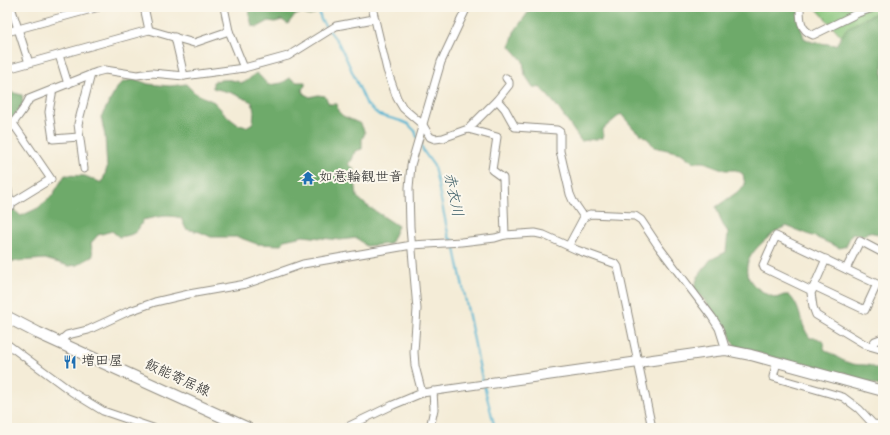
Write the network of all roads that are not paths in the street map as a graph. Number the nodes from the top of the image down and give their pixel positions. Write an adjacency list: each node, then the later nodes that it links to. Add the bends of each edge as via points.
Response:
1 (11, 7): 10 (street)
2 (99, 7): 10 (street)
3 (144, 7): 11 (street)
4 (224, 7): 12 (street)
5 (372, 7): 9 (street)
6 (467, 7): 26 (street, via 441,62)
7 (800, 7): 8 (street, via 803,28 813,35)
8 (876, 7)
9 (374, 19): 17 (street, via 336,26 288,56); 26 (street, via 387,70 398,98 406,111)
10 (18, 29): 13 (street); 16 (street)
11 (149, 30): 14 (street); 15 (street)
12 (229, 31): 14 (street, via 194,43); 17 (street)
13 (7, 32)
14 (175, 37): 20 (street)
15 (59, 55): 16 (street); 22 (street)
16 (29, 63): 18 (street)
17 (244, 68): 20 (street)
18 (7, 69)
19 (92, 74): 20 (street, via 105,70 137,75 152,73); 22 (street); 29 (street, via 78,124)
20 (184, 76)
21 (506, 78): 24 (street, via 509,85)
22 (68, 84): 23 (street)
23 (53, 89): 25 (street, via 28,99 25,107); 29 (street, via 50,112 53,139)
24 (496, 100): 27 (street); 32 (street, via 505,108 516,127 560,132 560,151 570,194)
25 (12, 122): 28 (street); 31 (street, via 51,179 12,205)
26 (423, 125): 27 (street, via 430,137 435,139 451,137); 34 (street, via 411,166 409,188)
27 (468, 130): 33 (street, via 497,137 492,170 503,178)
28 (7, 132)
29 (80, 137): 30 (street)
30 (84, 170)
31 (7, 185)
32 (584, 217): 35 (street); 45 (street, via 590,214 622,215 635,216 641,220 712,317 719,328)
33 (505, 235): 34 (street, via 461,242); 35 (street, via 535,233)
34 (412, 245): 42 (street, via 303,264 246,284 155,302 88,330 67,335); 52 (street, via 416,309 414,352)
35 (568, 245): 47 (street, via 618,267)
36 (883, 250): 38 (street, via 881,252 860,242)
37 (826, 259): 38 (street); 39 (street); 39 (street, via 776,236 763,264 764,268)
38 (846, 269): 39 (street, via 877,284 865,310)
39 (813, 288): 44 (street, via 812,300 816,315)
40 (7, 317): 42 (main road, 飯能寄居線)
41 (883, 338): 44 (street)
42 (59, 342): 55 (main road, 飯能寄居線)
43 (7, 344): 54 (street, via 72,392 103,411)
44 (871, 346): 46 (street)
45 (726, 350): 47 (street); 48 (street)
46 (883, 350)
47 (639, 362): 49 (street); 58 (street)
48 (777, 362): 51 (street); 53 (street, via 773,378 842,397 859,409 873,424)
49 (491, 383): 50 (street)
50 (433, 391): 52 (street); 57 (street, via 434,409)
51 (883, 391)
52 (422, 393): 56 (street)
53 (883, 425)
54 (153, 428)
55 (247, 428)
56 (345, 428)
57 (430, 428)
58 (652, 428)

